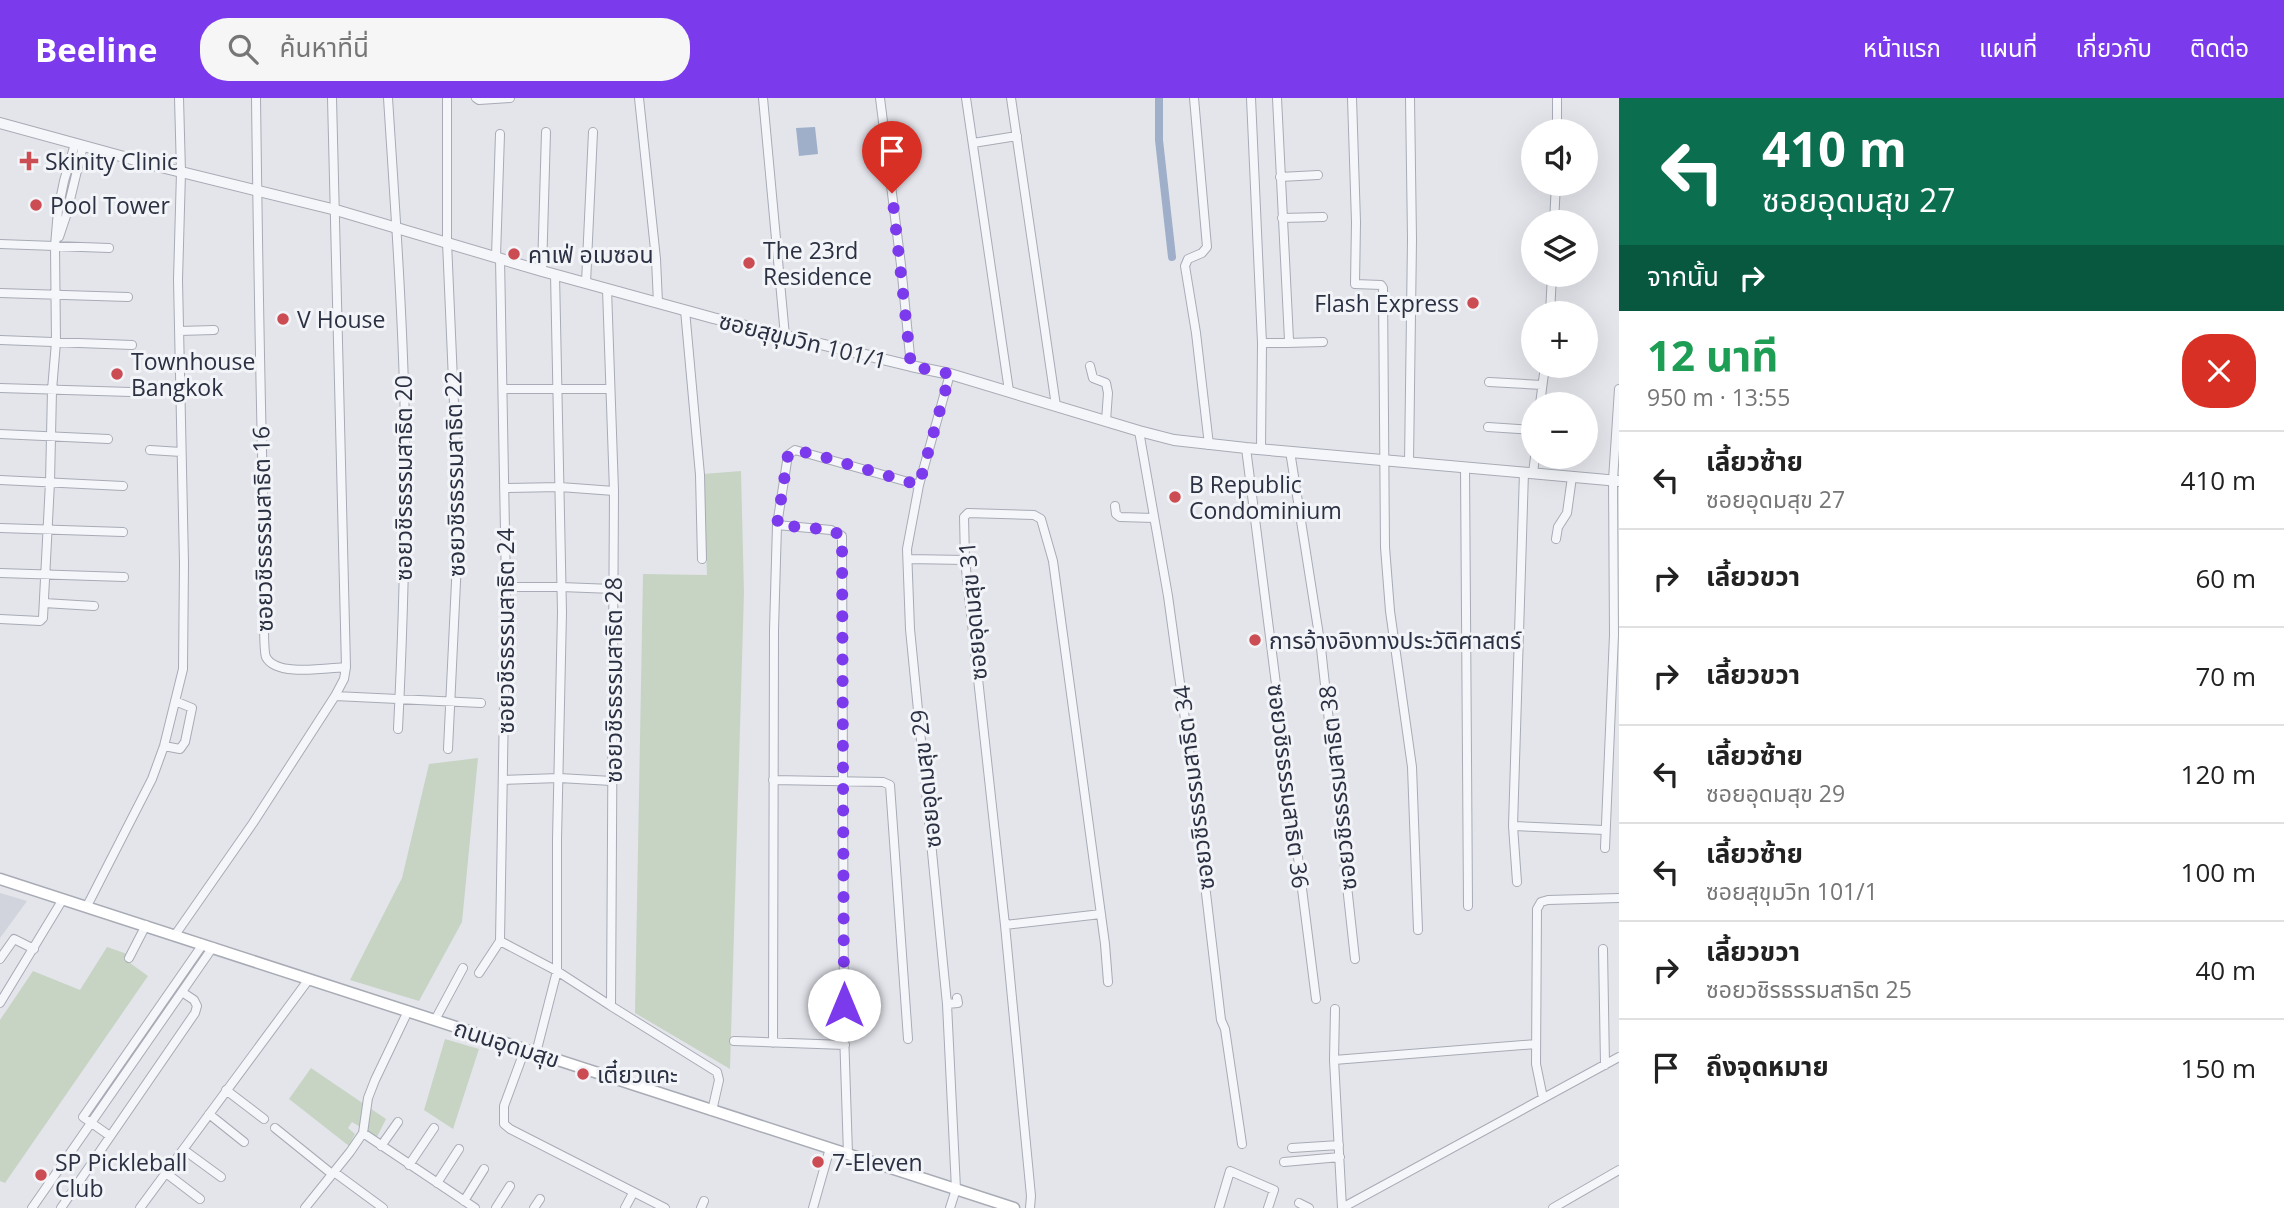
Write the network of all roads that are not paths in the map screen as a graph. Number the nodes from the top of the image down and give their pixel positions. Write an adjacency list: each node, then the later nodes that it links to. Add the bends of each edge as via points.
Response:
1 (179, 98): 27 (street)
2 (256, 98): 30 (street)
3 (332, 98): 31 (street)
4 (387, 98): 34 (street, ซอยวชิรธรรมสาธิต 20)
5 (447, 98): 35 (street, ซอยวชิรธรรมสาธิต 22)
6 (476, 98): 7 (street)
7 (510, 98)
8 (639, 98): 47 (street)
9 (763, 98): 51 (street)
10 (880, 98): 58 (street)
11 (966, 98): 25 (street)
12 (1011, 98): 24 (street)
13 (1194, 98): 81 (street, via 1207,247 1185,266)
14 (1251, 98): 55 (street)
15 (1278, 98): 29 (street)
16 (1352, 98): 87 (street, via 1355,284 1383,288)
17 (1410, 98): 88 (street)
18 (1556, 98): 19 (street)
19 (1557, 119)
20 (0, 123): 26 (street, ซอยสุขุมวิท 101/1)
21 (546, 132): 40 (street)
22 (593, 132): 42 (street)
23 (500, 134): 39 (street, ซอยวชิรธรรมสาธิต 24)
24 (1017, 136): 25 (street); 73 (street)
25 (973, 143): 70 (street)
26 (79, 145): 27 (street, ซอยสุขุมวิท 101/1); 37 (street, via 62,191)
27 (181, 172): 30 (street, ซอยสุขุมวิท 101/1); 50 (street)
28 (1318, 175): 29 (street)
29 (1280, 177): 33 (street)
30 (257, 189): 31 (street, ซอยสุขุมวิท 101/1); 120 (street, ซอยวชิรธรรมสาธิต 16, via 265,655 284,670)
31 (336, 210): 34 (street, ซอยสุขุมวิท 101/1); 120 (street)
32 (1323, 217): 33 (street)
33 (1282, 218): 56 (street)
34 (397, 227): 35 (street, ซอยสุขุมวิท 101/1); 122 (street, ซอยวชิรธรรมสาธิต 20, via 405,423)
35 (447, 242): 39 (street, ซอยสุขุมวิท 101/1); 124 (street, ซอยวชิรธรรมสาธิต 22, via 459,519)
36 (0, 244): 37 (street)
37 (55, 246): 38 (street); 45 (street)
38 (108, 248)
39 (498, 257): 40 (street, ซอยสุขุมวิท 101/1); 66 (street, ซอยวชิรธรรมสาธิต 24)
40 (541, 271): 41 (street, ซอยสุขุมวิท 101/1)
41 (555, 274): 42 (street, ซอยสุขุมวิท 101/1); 67 (street)
42 (586, 283): 43 (street, ซอยสุขุมวิท 101/1)
43 (607, 289): 47 (street, ซอยสุขุมวิท 101/1); 65 (street, ซอยวชิรธรรมสาธิต 28)
44 (0, 293): 45 (street)
45 (57, 295): 46 (street); 53 (street)
46 (128, 297)
47 (658, 303): 48 (street, ซอยสุขุมวิท 101/1)
48 (685, 310): 51 (street, ซอยสุขุมวิท 101/1); 108 (street, via 700,475)
49 (214, 330): 50 (street)
50 (179, 331): 86 (street)
51 (785, 336): 58 (street, ซอยสุขุมวิท 101/1)
52 (0, 340): 53 (street)
53 (56, 342): 57 (street); 69 (street)
54 (1323, 342): 56 (street)
55 (1262, 343): 56 (street); 83 (street)
56 (1287, 343)
57 (132, 345)
58 (911, 366): 60 (street, ซอยสุขุมวิท 101/1)
59 (1090, 366): 74 (street, via 1093,378 1106,383)
60 (950, 374): 70 (street, ซอยสุขุมวิท 101/1); 96 (street, ซอยอุดมสุข 29)
61 (1543, 378): 63 (street)
62 (1489, 382): 63 (street)
63 (1542, 386): 71 (street)
64 (0, 388): 69 (street)
65 (610, 388): 67 (street); 100 (street, ซอยวชิรธรรมสาธิต 28)
66 (503, 389): 67 (street); 99 (street, ซอยวชิรธรรมสาธิต 24)
67 (557, 389): 98 (street)
68 (1619, 389): 94 (street)
69 (52, 390): 72 (street); 79 (street)
70 (1009, 391): 73 (street, ซอยสุขุมวิท 101/1)
71 (1542, 392)
72 (131, 393)
73 (1056, 406): 74 (street, ซอยสุขุมวิท 101/1)
74 (1106, 421): 77 (street, ซอยสุขุมวิท 101/1)
75 (1488, 427): 76 (street)
76 (1521, 429)
77 (1139, 432): 81 (street, ซอยสุขุมวิท 101/1); 102 (street, ซอยวชิรธรรมสาธิต 34)
78 (0, 434): 79 (street)
79 (51, 436): 80 (street); 95 (street)
80 (107, 439)
81 (1209, 445): 82 (street, ซอยสุขุมวิท 101/1)
82 (1246, 448): 83 (street, ซอยสุขุมวิท 101/1); 163 (street, ซอยวชิรธรรมสาธิต 36)
83 (1261, 449): 85 (street, ซอยสุขุมวิท 101/1)
84 (150, 450): 86 (street)
85 (1290, 451): 87 (street, ซอยสุขุมวิท 101/1); 153 (street, ซอยวชิรธรรมสาธิต 38, via 1321,648)
86 (181, 452): 123 (street, via 183,669)
87 (1383, 460): 88 (street, ซอยสุขุมวิท 101/1); 146 (street, via 1390,611 1412,766)
88 (1409, 463): 89 (street, ซอยสุขุมวิท 101/1)
89 (1465, 467): 91 (street, ซอยสุขุมวิท 101/1); 142 (street)
90 (1530, 469): 91 (street)
91 (1528, 473): 92 (street, ซอยสุขุมวิท 101/1); 135 (street)
92 (1572, 477): 94 (street, ซอยสุขุมวิท 101/1); 107 (street, via 1567,513)
93 (0, 480): 95 (street)
94 (1616, 480): 134 (street)
95 (50, 482): 97 (street); 105 (street)
96 (919, 485): 103 (street, via 791,451); 109 (street, ซอยอุดมสุข 29)
97 (123, 486)
98 (560, 487): 99 (street); 100 (street); 115 (street)
99 (504, 488): 114 (street, ซอยวชิรธรรมสาธิต 24)
100 (614, 491): 116 (street, ซอยวชิรธรรมสาธิต 28)
101 (1115, 506): 102 (street, via 1120,517)
102 (1154, 518): 191 (street, ซอยวชิรธรรมสาธิต 34, via 1188,741 1221,1020)
103 (777, 525): 131 (street); 133 (street, via 831,530 842,536)
104 (0, 528): 105 (street)
105 (48, 530): 106 (street); 112 (street)
106 (123, 532)
107 (1556, 539)
108 (702, 559)
109 (908, 559): 110 (street); 165 (street, ซอยอุดมสุข 29, via 910,629)
110 (965, 560): 143 (street, ซอยอุดมสุข 31, via 966,514 1034,514 1041,519 1053,561); 145 (street, ซอยอุดมสุข 31)
111 (0, 573): 112 (street)
112 (46, 575): 113 (street); 117 (street)
113 (124, 577)
114 (506, 587): 115 (street); 130 (street, ซอยวชิรธรรมสาธิต 24)
115 (561, 587): 116 (street); 129 (street)
116 (613, 589): 132 (street, ซอยวชิรธรรมสาธิต 28)
117 (44, 603): 118 (street); 119 (street, via 40,621)
118 (94, 606)
119 (0, 619)
120 (346, 667): 121 (street)
121 (335, 696): 122 (street); 147 (street)
122 (399, 698): 124 (street); 126 (street, ซอยวชิรธรรมสาธิต 20)
123 (175, 701): 127 (street); 127 (street, via 192,708 185,742 180,749)
124 (450, 703): 125 (street); 128 (street, ซอยวชิรธรรมสาธิต 22)
125 (481, 703)
126 (398, 729)
127 (163, 746): 141 (street, via 152,779)
128 (449, 749)
129 (559, 778): 130 (street); 132 (street); 156 (street)
130 (504, 780): 148 (street, ซอยวชิรธรรมสาธิต 24)
131 (774, 780): 133 (street); 172 (street)
132 (612, 781): 166 (street, ซอยวชิรธรรมสาธิต 28)
133 (844, 781): 170 (street, via 890,785); 174 (street)
134 (1605, 830): 135 (street); 136 (street)
135 (1513, 831): 138 (street)
136 (1605, 848)
137 (0, 879): 140 (main road, ถนนอุดมสุข)
138 (1517, 882)
139 (1619, 898): 173 (street, via 1541,902)
140 (63, 899): 141 (main road, ถนนอุดมสุข); 150 (street)
141 (87, 906): 144 (main road, ถนนอุดมสุข)
142 (1468, 906)
143 (1101, 914): 145 (street); 160 (street, ซอยอุดมสุข 31)
144 (146, 925): 147 (main road, ถนนอุดมสุข); 152 (street)
145 (1005, 925): 228 (street, ซอยอุดมสุข 31)
146 (1418, 930)
147 (175, 935): 149 (main road, ถนนอุดมสุข)
148 (500, 941): 156 (street); 157 (street)
149 (208, 945): 158 (main road, ถนนอุดมสุข); 159 (street); 161 (street)
150 (34, 949): 154 (street, via 14,939); 164 (street)
151 (1604, 949): 178 (street)
152 (129, 958)
153 (1355, 959)
154 (0, 960)
155 (463, 968): 169 (street)
156 (557, 971): 166 (street); 175 (street)
157 (479, 973)
158 (309, 979): 168 (main road, ถนนอุดมสุข); 179 (street)
159 (176, 982): 161 (street); 185 (street, via 83,1118)
160 (1108, 982)
161 (183, 990): 185 (street); 189 (street, via 194,1000 195,1013)
162 (957, 998): 165 (street, via 958,1003)
163 (1316, 999)
164 (0, 1003)
165 (947, 1004): 209 (street, ซอยอุดมสุข 29)
166 (611, 1006): 181 (street, via 717,1072)
167 (1335, 1009): 177 (street)
168 (408, 1011): 169 (main road, ถนนอุดมสุข); 188 (street, via 372,1088)
169 (435, 1020): 175 (main road, ถนนอุดมสุข)
170 (908, 1039)
171 (734, 1041): 172 (street)
172 (773, 1043): 174 (street)
173 (1536, 1044): 177 (street); 180 (street)
174 (845, 1045): 198 (street)
175 (531, 1051): 181 (main road, ถนนอุดมสุข); 210 (street, via 504,1106 504,1124)
176 (1619, 1056): 178 (street)
177 (1335, 1060): 192 (street)
178 (1605, 1065): 180 (street)
179 (226, 1090): 182 (street); 183 (street)
180 (1543, 1098): 232 (street)
181 (712, 1111): 196 (main road, ถนนอุดมสุข)
182 (209, 1114): 190 (street); 197 (street)
183 (264, 1119)
184 (398, 1122): 193 (street)
185 (91, 1123): 189 (street); 216 (street)
186 (275, 1128): 205 (street)
187 (434, 1128): 201 (street)
188 (363, 1133): 193 (street); 205 (street)
189 (110, 1136): 217 (street)
190 (244, 1142)
191 (1242, 1144)
192 (1339, 1145): 194 (street); 199 (street)
193 (381, 1146): 201 (street)
194 (1292, 1148)
195 (459, 1149): 207 (street)
196 (830, 1149): 198 (main road, ถนนอุดมสุข); 225 (street)
197 (184, 1150): 204 (street); 206 (street)
198 (848, 1154): 209 (main road, ถนนอุดมสุข)
199 (1340, 1157): 200 (street); 232 (street)
200 (1284, 1162)
201 (409, 1165): 207 (street)
202 (484, 1169): 213 (street)
203 (1619, 1170): 233 (street)
204 (166, 1173): 211 (street); 215 (street)
205 (333, 1173): 218 (street); 219 (street)
206 (221, 1177)
207 (437, 1183): 213 (street)
208 (510, 1186): 221 (street)
209 (956, 1189): 226 (street); 227 (main road, ถนนอุดมสุข)
210 (633, 1193): 223 (street); 224 (street)
211 (200, 1199)
212 (540, 1199): 222 (street)
213 (464, 1201): 220 (street)
214 (1299, 1203): 231 (street)
215 (143, 1207)
216 (32, 1208)
217 (61, 1208)
218 (305, 1208)
219 (383, 1208)
220 (475, 1208)
221 (496, 1208)
222 (534, 1208)
223 (625, 1208)
224 (665, 1208)
225 (813, 1208)
226 (950, 1208)
227 (1014, 1208)
228 (1030, 1208)
229 (1219, 1208): 230 (street, via 1230,1171 1273,1190)
230 (1268, 1208)
231 (1309, 1208)
232 (1342, 1208)
233 (1553, 1208)

